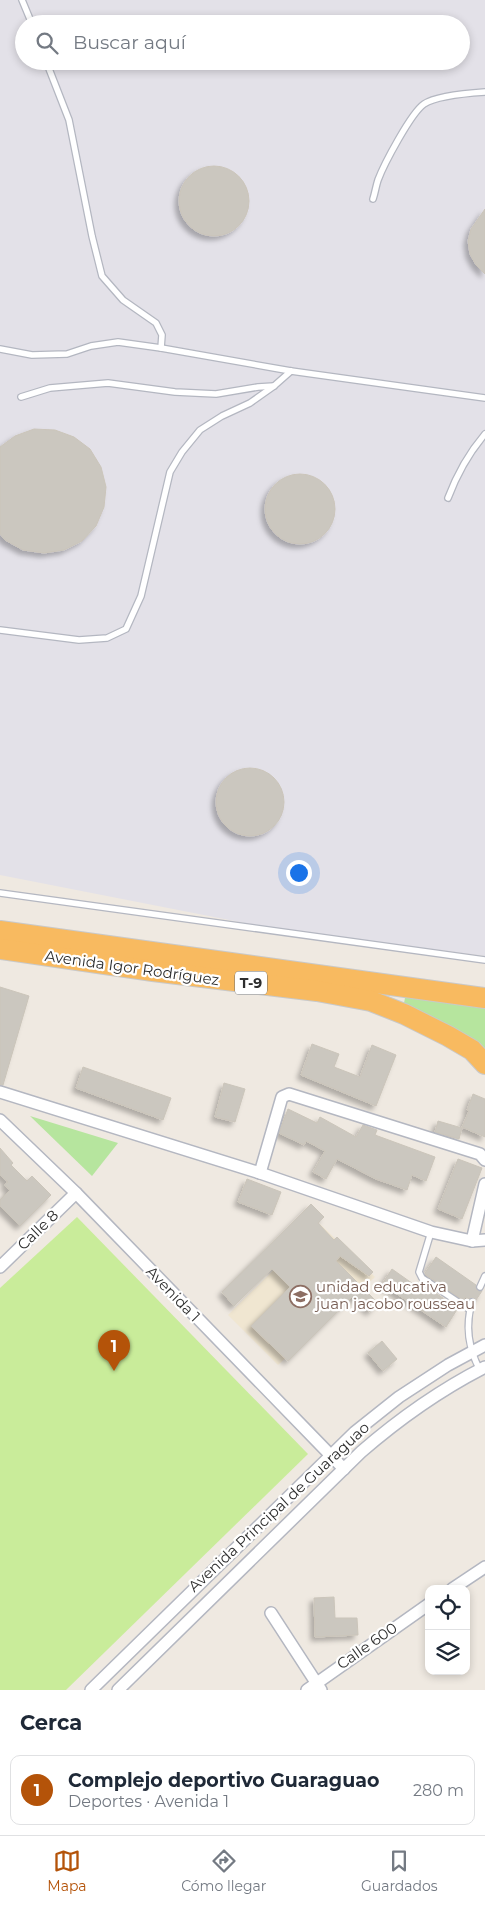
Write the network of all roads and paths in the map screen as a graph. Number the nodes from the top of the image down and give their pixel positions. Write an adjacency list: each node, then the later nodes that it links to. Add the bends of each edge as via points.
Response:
1 (22, 0): 2 (lane)
2 (28, 15)
3 (50, 70): 6 (lane, via 69,120 102,276 123,300 156,323 162,335)
4 (485, 92): 5 (lane, via 452,95 424,104 395,146 378,180)
5 (373, 199)
6 (161, 348): 7 (lane, via 118,342 67,354 32,355); 8 (lane)
7 (0, 350)
8 (291, 371): 9 (lane); 11 (lane)
9 (274, 386): 10 (lane, via 216,394 108,383 50,388); 14 (lane, via 200,430 174,465 140,596 126,628 107,638 80,640)
10 (21, 397)
11 (485, 398)
12 (485, 434): 13 (lane, via 457,472)
13 (448, 498)
14 (0, 630)
15 (0, 894): 18 (lane)
16 (0, 931): 19 (highway, Avenida Igor Rodríguez / T-9)
17 (0, 949): 20 (highway, Avenida Igor Rodríguez / T-9, via 371,1001 448,1036 472,1050)
18 (485, 960)
19 (485, 998)
20 (485, 1064)
21 (0, 1092): 24 (street)
22 (0, 1120): 26 (street, Avenida 1)
23 (485, 1160): 24 (street, via 480,1154 289,1094 282,1097)
24 (260, 1173): 27 (street)
25 (485, 1184): 29 (street)
26 (76, 1193): 30 (street, Calle 8); 38 (street, Avenida 1)
27 (431, 1232): 29 (street); 34 (lane, via 419,1272 422,1278)
28 (485, 1240): 29 (street)
29 (472, 1241)
30 (0, 1267)
31 (485, 1276): 32 (lane)
32 (480, 1288)
33 (472, 1302): 34 (lane)
34 (470, 1310): 36 (lane)
35 (485, 1345): 36 (street, Avenida Principal de Guaraguao)
36 (470, 1353): 37 (lane); 38 (street, Avenida Principal de Guaraguao, via 399,1398)
37 (482, 1368): 39 (street, Avenida Principal de Guaraguao, via 395,1424)
38 (330, 1456): 39 (street, Avenida 1); 45 (street, Avenida Principal de Guaraguao)
39 (344, 1469): 46 (street, Avenida Principal de Guaraguao)
40 (485, 1567): 41 (street)
41 (458, 1585)
42 (425, 1607): 44 (street, Calle 600)
43 (271, 1613): 44 (street)
44 (314, 1688)
45 (90, 1690)
46 (118, 1690)

